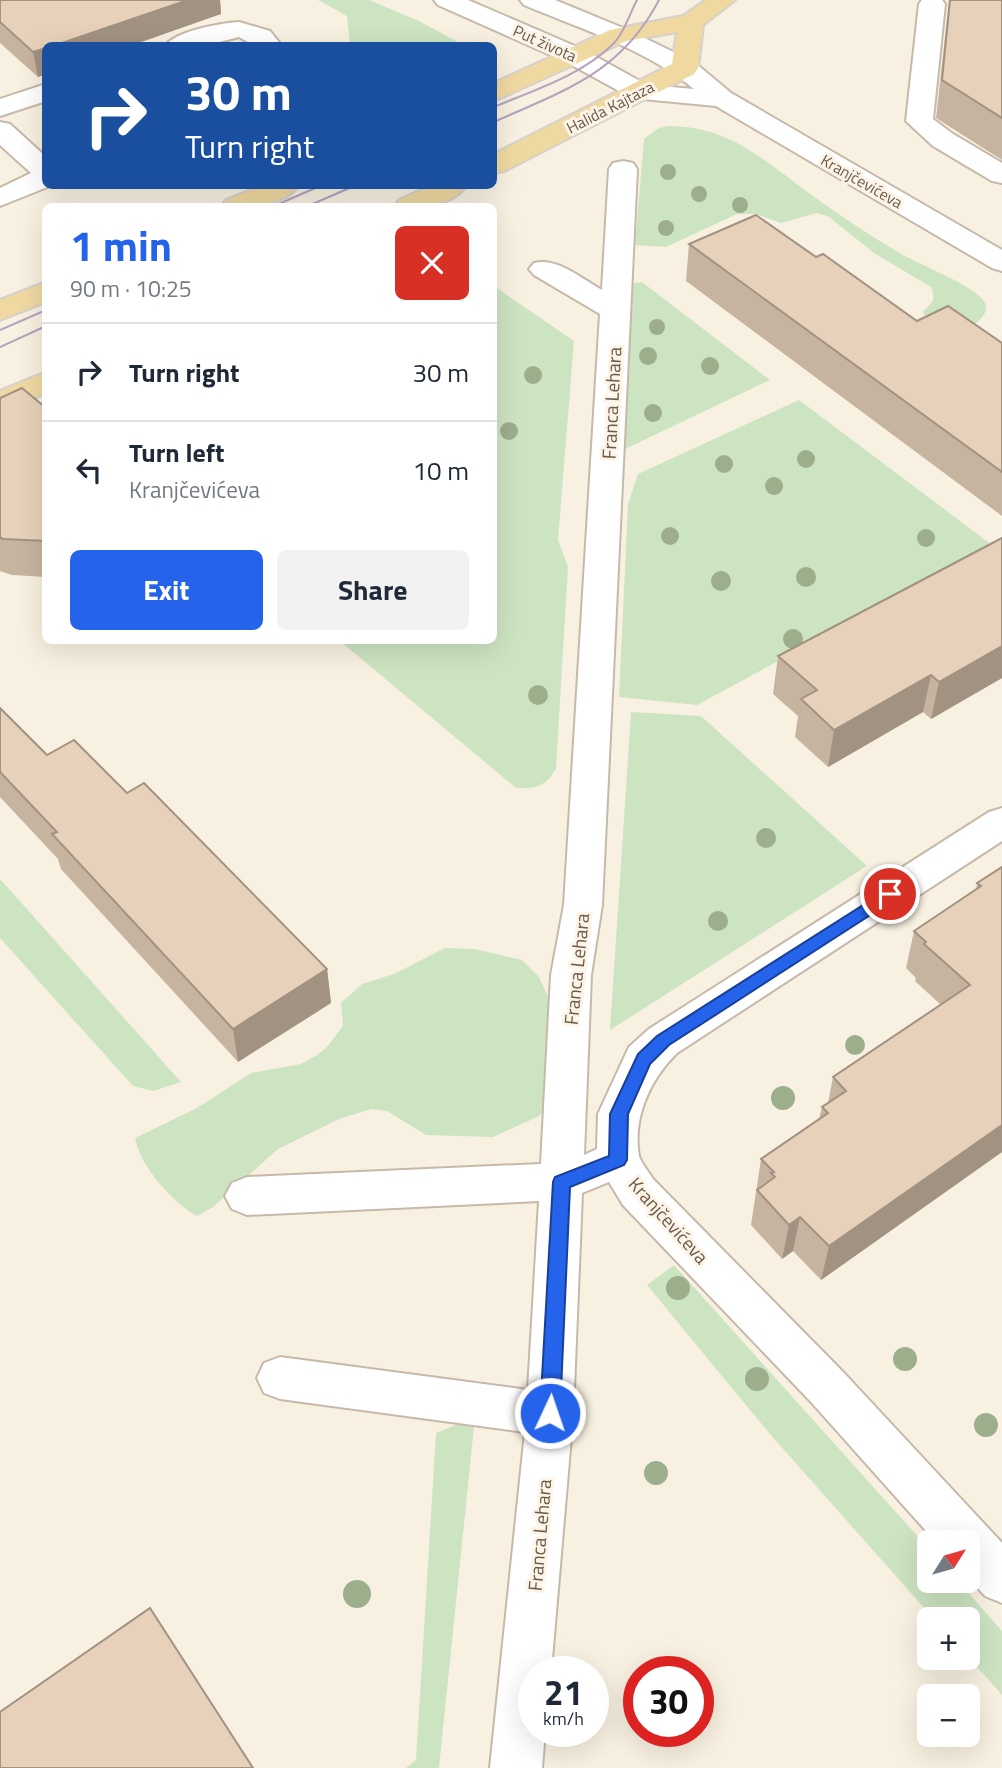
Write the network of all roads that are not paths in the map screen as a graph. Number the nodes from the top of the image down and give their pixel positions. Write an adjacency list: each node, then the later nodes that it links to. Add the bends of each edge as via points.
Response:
1 (447, 0): 9 (street, Put života)
2 (533, 0): 6 (street, Put života)
3 (722, 0): 5 (main road)
4 (932, 4): 20 (street, via 919,121)
5 (691, 23): 6 (main road); 10 (main road)
6 (619, 35): 9 (main road); 10 (street, Put života)
7 (189, 42): 8 (street, via 226,29 251,30)
8 (266, 42)
9 (575, 55): 11 (main road); 12 (street, Put života)
10 (685, 68): 12 (main road, Halida Kajtaza); 14 (street, Kranjčevićeva)
11 (497, 92)
12 (641, 92): 14 (street, Kranjčevićeva); 17 (main road, Halida Kajtaza)
13 (42, 93): 15 (street)
14 (722, 99): 27 (street, Kranjčevićeva)
15 (0, 108)
16 (0, 131): 19 (street)
17 (497, 164)
18 (623, 169): 30 (street, Franca Lehara)
19 (42, 170)
20 (1002, 175)
21 (42, 178): 24 (street)
22 (277, 189): 25 (main road)
23 (446, 189): 26 (main road)
24 (0, 198)
25 (243, 203)
26 (415, 203)
27 (1002, 262)
28 (544, 269): 30 (street)
29 (42, 293): 31 (main road)
30 (616, 311): 36 (street, Franca Lehara, via 584,892 572,975)
31 (0, 312)
32 (42, 383): 33 (main road)
33 (0, 402)
34 (1002, 822): 35 (street, Kranjčevićeva, via 663,1041 644,1059 619,1114)
35 (618, 1160): 36 (street); 40 (street, Kranjčevićeva, via 638,1192 828,1388)
36 (562, 1182): 37 (street); 39 (street, Franca Lehara)
37 (247, 1196)
38 (280, 1378): 39 (street)
39 (550, 1413): 41 (street, Franca Lehara)
40 (1002, 1579)
41 (516, 1768)

